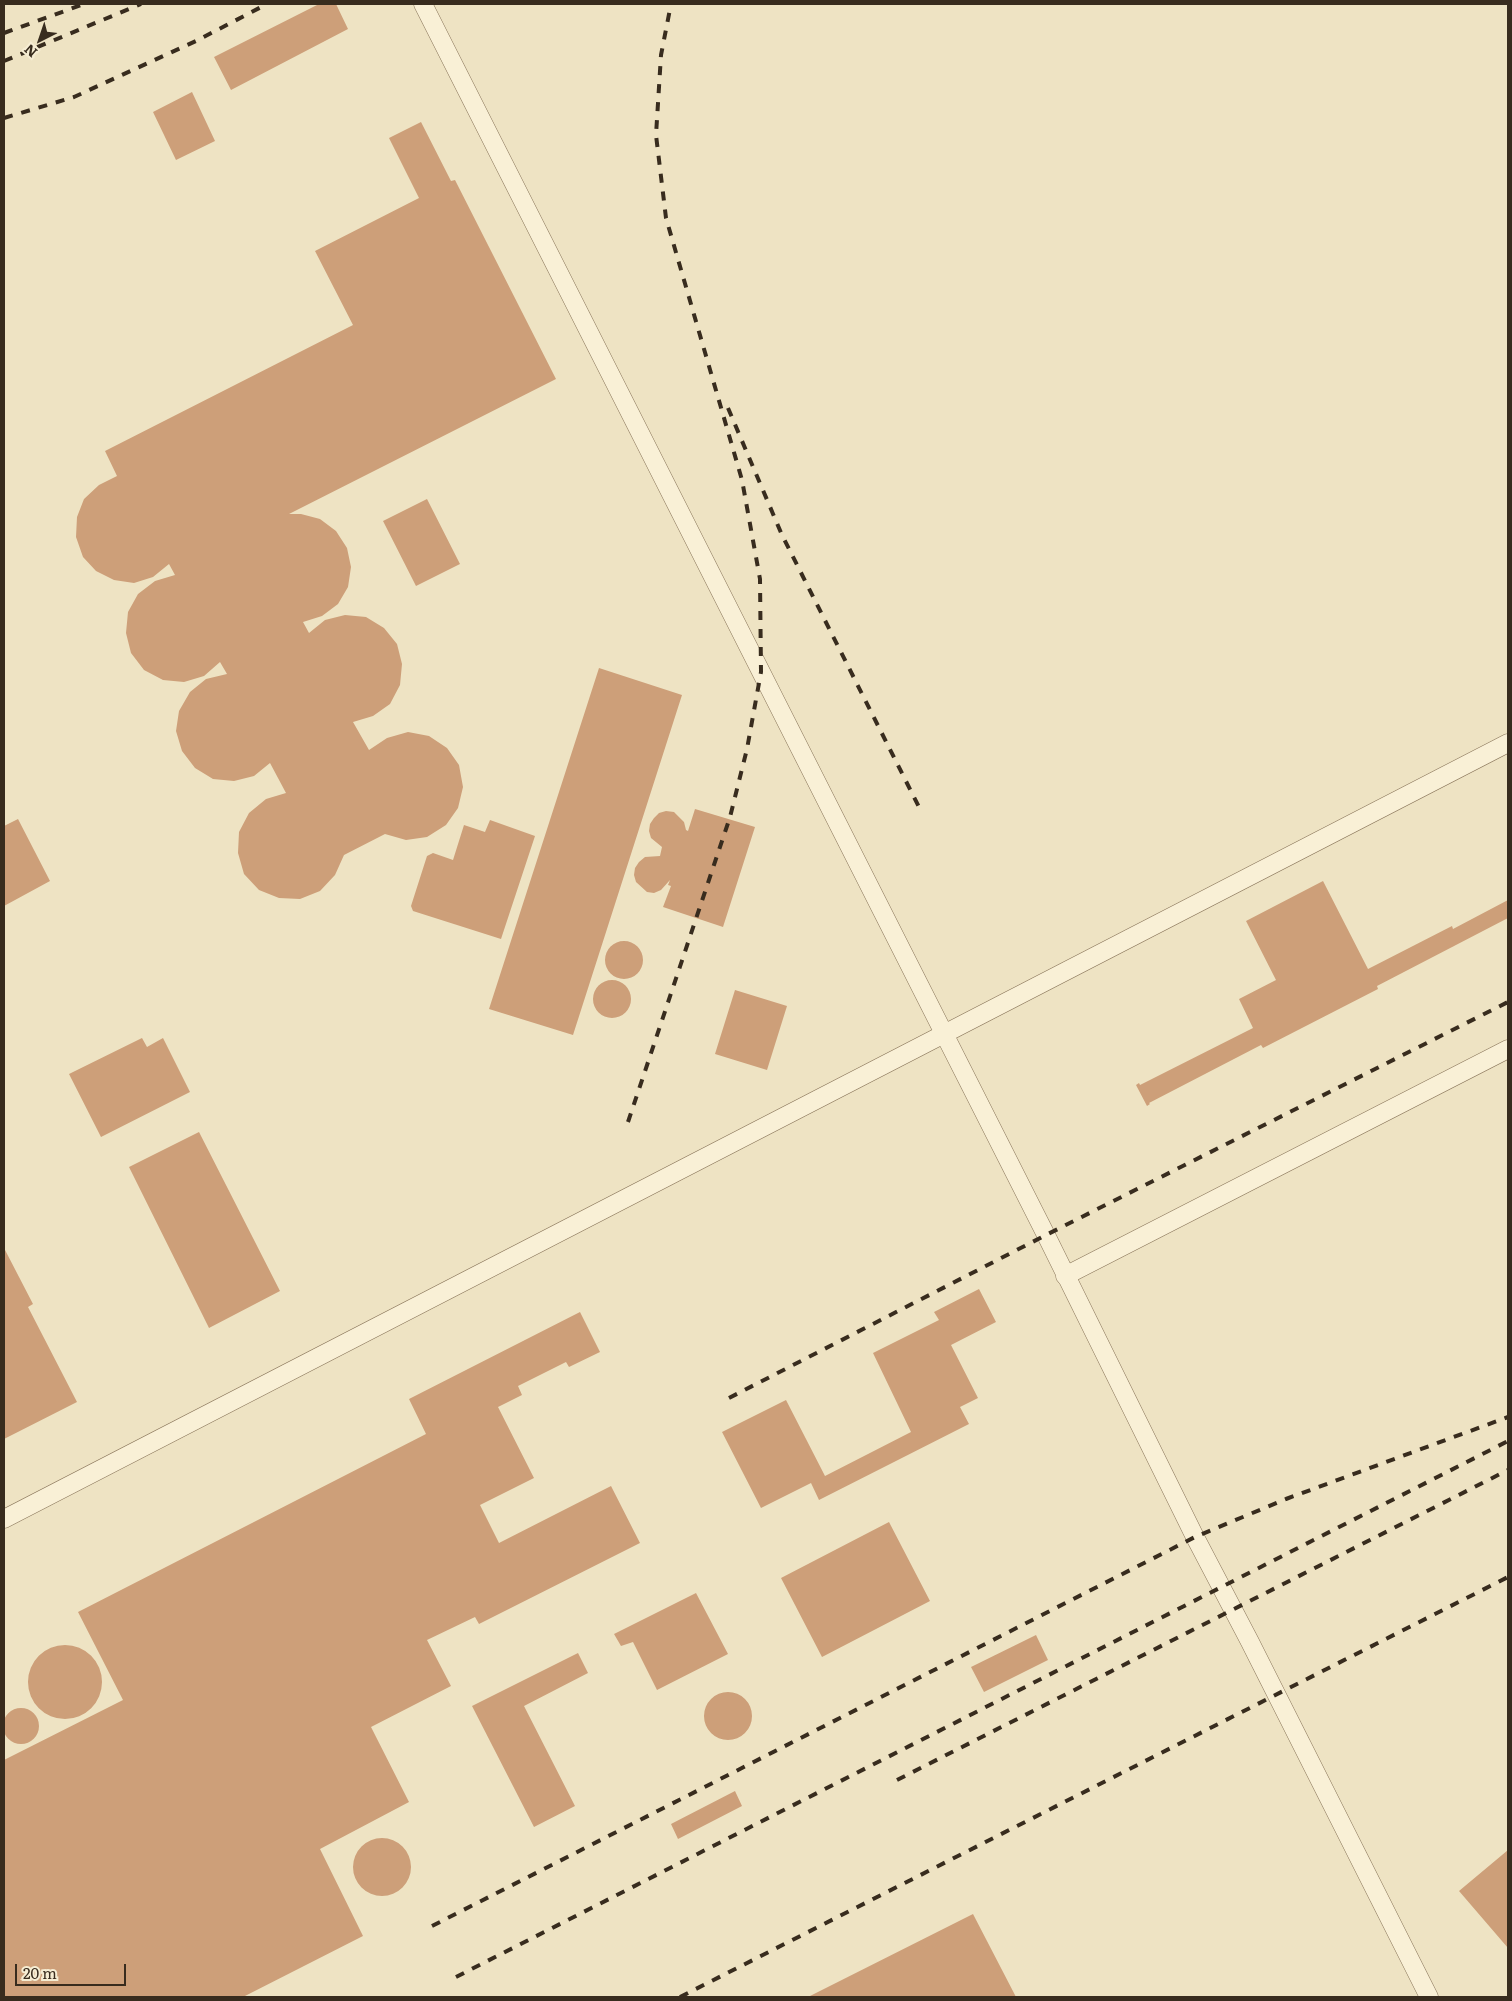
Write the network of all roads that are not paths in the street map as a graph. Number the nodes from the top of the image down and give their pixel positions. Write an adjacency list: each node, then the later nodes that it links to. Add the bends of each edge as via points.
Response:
1 (424, 4): 3 (lane)
2 (1508, 742): 3 (lane)
3 (943, 1035): 5 (lane); 6 (lane)
4 (1508, 1049): 5 (lane)
5 (1065, 1276): 7 (lane)
6 (4, 1519)
7 (1429, 1997)

